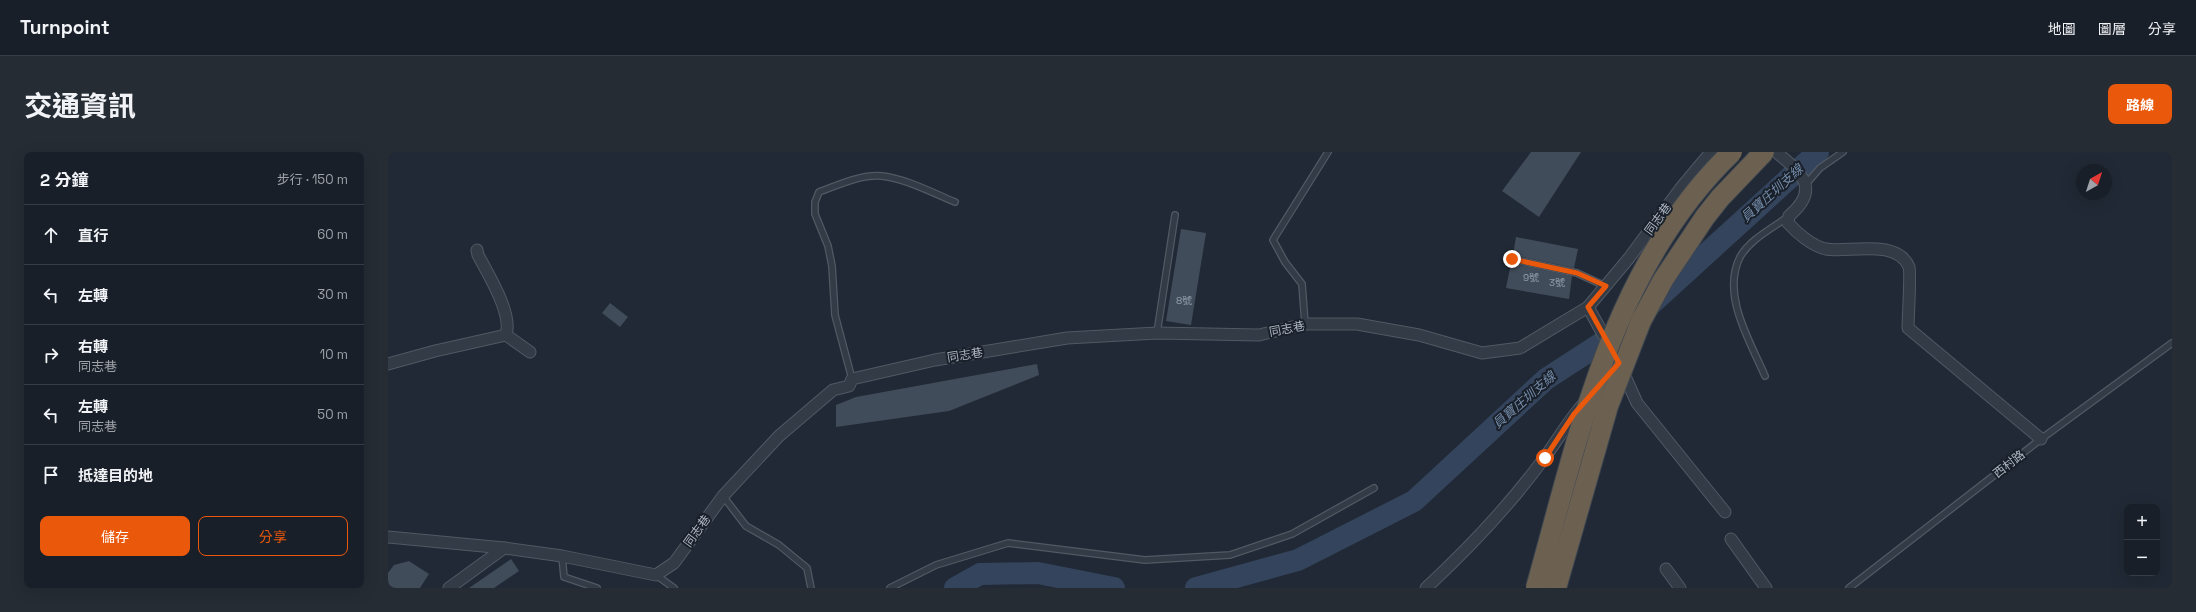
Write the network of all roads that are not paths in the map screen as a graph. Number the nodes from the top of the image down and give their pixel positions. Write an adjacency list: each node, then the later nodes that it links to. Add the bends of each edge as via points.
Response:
1 (1328, 152): 14 (lane, via 1273,240 1285,262 1302,284)
2 (1711, 152): 12 (street, 同志巷)
3 (1732, 152): 39 (highway, bridge, via 1686,203 1662,238 1614,329 1587,402)
4 (1843, 152): 6 (lane, via 1820,168)
5 (1773, 153): 6 (street); 40 (highway, bridge, via 1720,198 1705,217 1663,280 1641,321 1608,406)
6 (1806, 182): 9 (street, via 1807,192)
7 (955, 202): 22 (lane, via 882,176 847,181 819,192 815,202 816,214 828,246 836,315)
8 (1175, 215): 15 (lane)
9 (1789, 216): 21 (lane, via 1757,238 1740,257 1732,284 1740,319); 23 (street, via 1788,223 1794,230 1825,248 1875,249 1893,253 1902,259 1909,267 1908,328)
10 (477, 250): 16 (street, via 501,302 508,328)
11 (1512, 259): 12 (lane, via 1577,273)
12 (1606, 286): 13 (street, 同志巷)
13 (1588, 307): 14 (street, 同志巷, via 1520,348 1482,353 1419,335 1358,324); 19 (street)
14 (1305, 324): 15 (street, 同志巷, via 1259,335)
15 (1156, 333): 22 (street, 同志巷, via 1067,338 935,360)
16 (506, 335): 18 (street); 20 (street)
17 (2172, 342): 23 (lane, 西村路)
18 (530, 352)
19 (1619, 363): 26 (street, via 1637,403); 38 (street, via 1574,414 1545,458 1503,509 1461,556)
20 (388, 364)
21 (1765, 376)
22 (852, 379): 25 (street, 同志巷, via 849,386 832,390 779,436)
23 (2041, 439): 43 (lane, 西村路)
24 (1374, 488): 37 (lane, via 1292,534 1230,555 1145,560 1008,543 936,565)
25 (723, 496): 32 (street, 同志巷, via 674,563); 36 (lane, via 746,526 779,545 807,568)
26 (1725, 512)
27 (388, 537): 29 (street)
28 (1730, 539): 42 (street)
29 (504, 548): 30 (street); 33 (street)
30 (562, 556): 32 (street); 34 (lane, via 564,577)
31 (1666, 569): 41 (street)
32 (656, 575): 35 (lane)
33 (450, 588)
34 (597, 588)
35 (674, 588)
36 (811, 588)
37 (890, 588)
38 (1426, 588)
39 (1536, 588)
40 (1556, 588)
41 (1680, 588)
42 (1766, 588)
43 (1849, 588)

